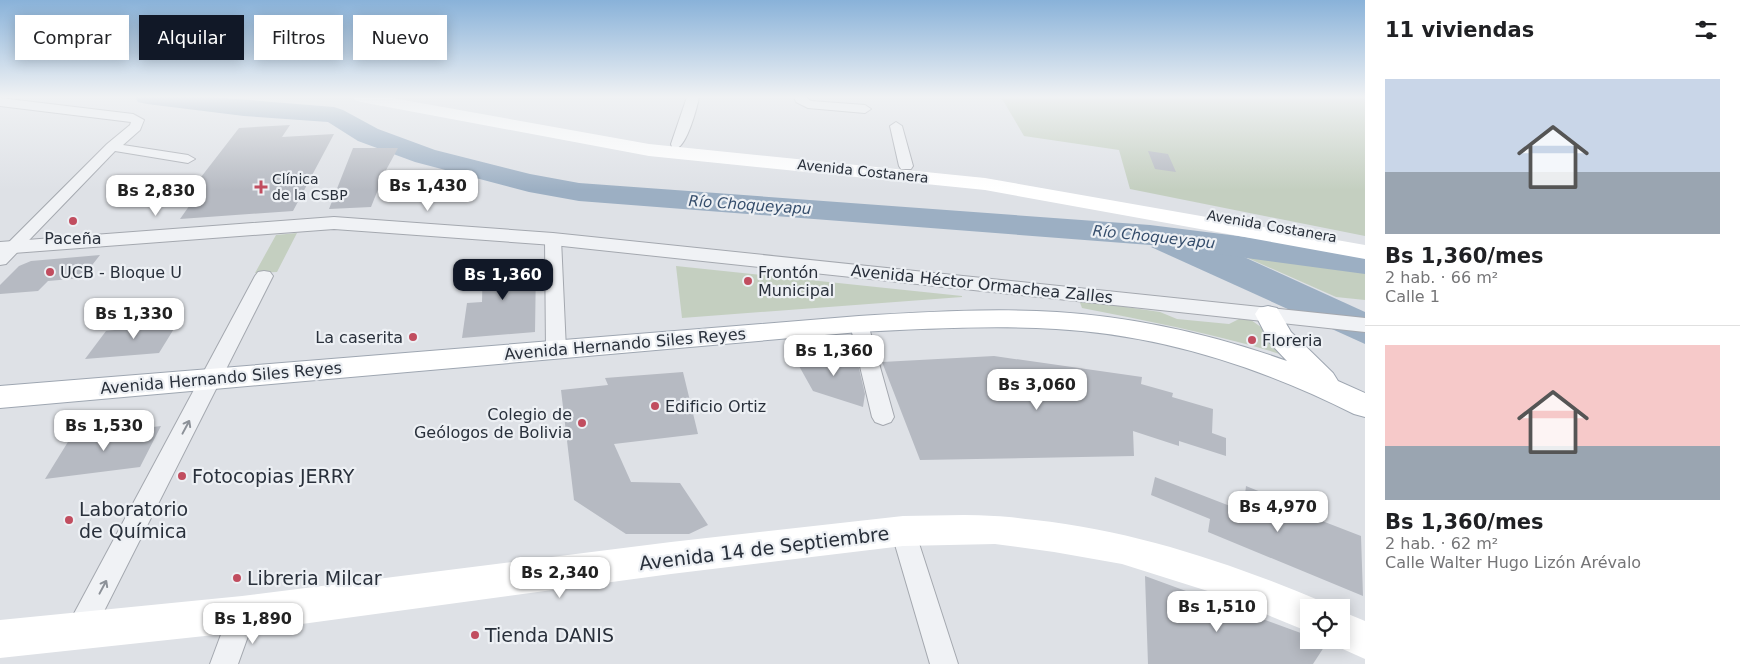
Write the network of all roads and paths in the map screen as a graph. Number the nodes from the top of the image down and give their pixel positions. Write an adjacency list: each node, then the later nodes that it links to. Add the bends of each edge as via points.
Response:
1 (135, 128): 7 (street)
2 (529, 128): 13 (main road, Avenida Costanera, via 649,150 985,184)
3 (569, 128): 6 (main road, Avenida Costanera)
4 (683, 128): 6 (street)
5 (896, 128): 9 (street)
6 (677, 144): 9 (main road, Avenida Costanera)
7 (112, 147): 8 (street); 12 (street)
8 (188, 159)
9 (906, 166): 11 (main road, Avenida Costanera, via 1024,180)
10 (554, 239): 12 (street, Avenida Héctor Ormachea Zalles, via 334,223); 15 (street, Avenida Héctor Ormachea Zalles); 18 (street)
11 (1365, 243)
12 (5, 251)
13 (1365, 252)
14 (264, 276): 19 (street)
15 (1268, 314): 17 (street, Avenida Héctor Ormachea Zalles); 20 (main road, via 1280,337)
16 (859, 324): 18 (main road, Avenida Hernando Siles Reyes); 20 (main road, Avenida Hernando Siles Reyes, via 946,319 1084,323 1202,344); 23 (street)
17 (1365, 325)
18 (556, 350): 19 (main road, Avenida Hernando Siles Reyes)
19 (211, 380): 21 (main road, Avenida Hernando Siles Reyes); 27 (street, one-way to 19)
20 (1331, 388): 22 (main road)
21 (0, 397)
22 (1365, 406)
23 (883, 417)
24 (903, 531): 25 (main road, Avenida 14 de Septiembre, via 995,530 1122,549 1217,578); 26 (main road, Avenida 14 de Septiembre); 32 (street)
25 (1300, 610)
26 (242, 614): 27 (main road, Avenida 14 de Septiembre); 31 (street)
27 (80, 630): 29 (main road, Avenida 14 de Septiembre)
28 (1350, 633): 30 (main road)
29 (0, 639)
30 (1365, 640)
31 (224, 664)
32 (944, 664)

